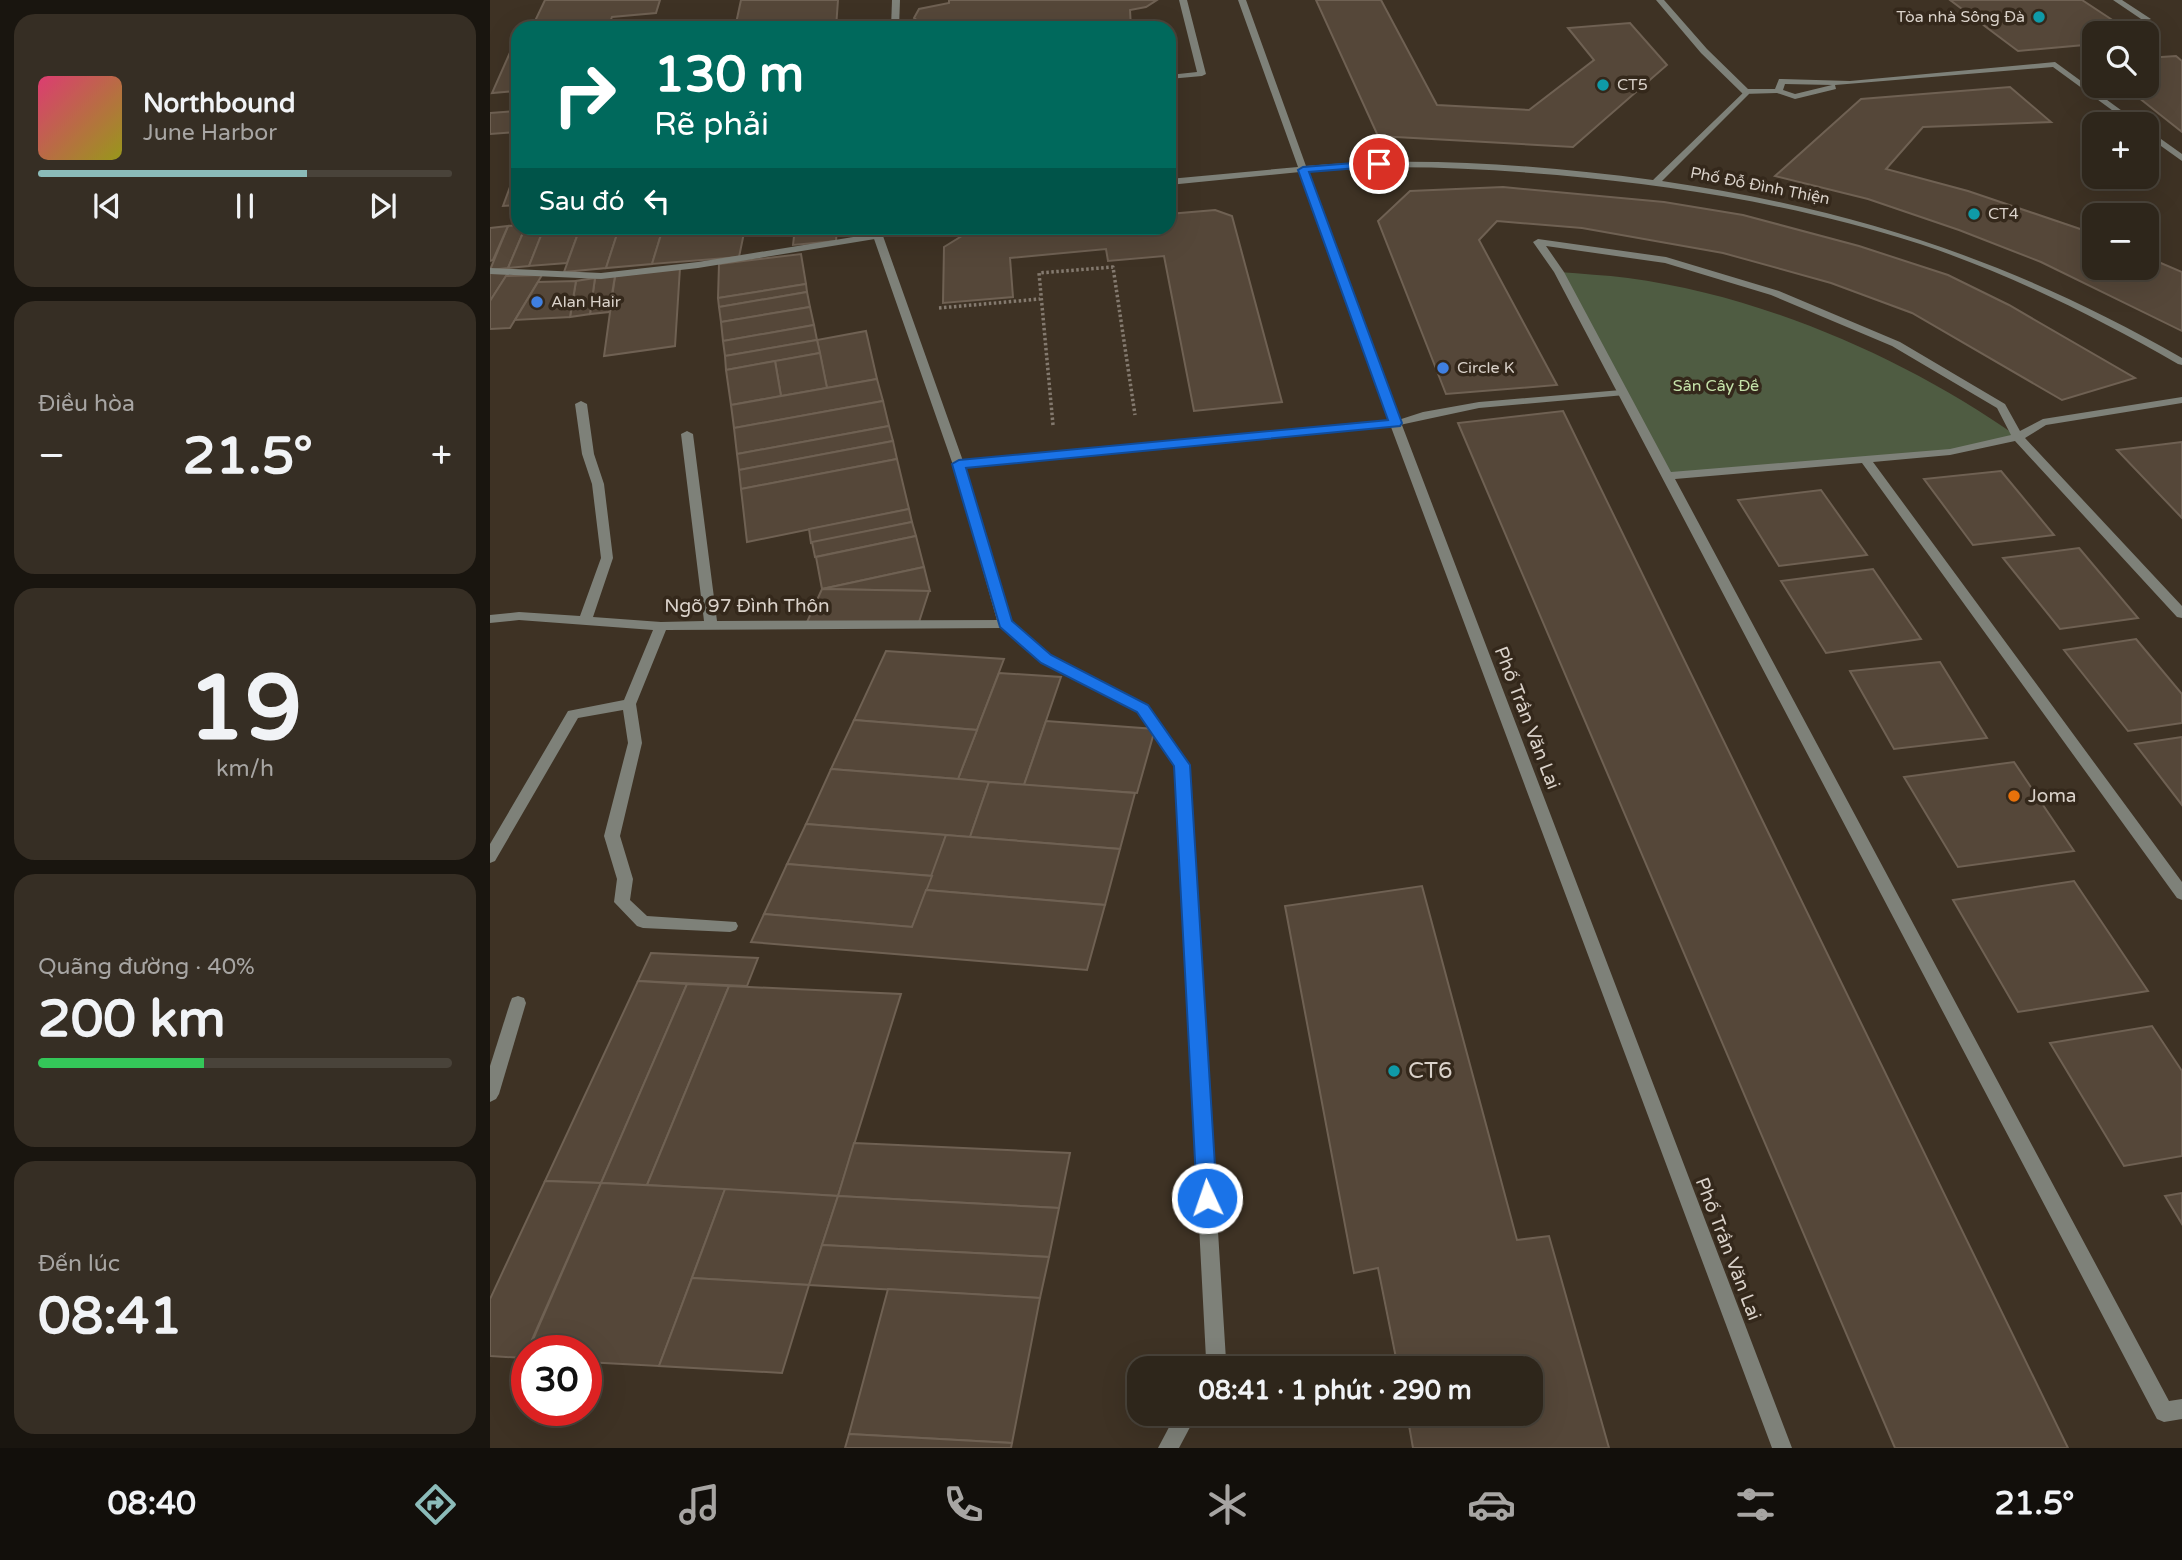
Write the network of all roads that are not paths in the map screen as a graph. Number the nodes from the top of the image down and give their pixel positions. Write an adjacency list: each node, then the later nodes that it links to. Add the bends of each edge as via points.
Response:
1 (897, 0): 7 (street)
2 (1183, 0): 8 (street, via 1202,74)
3 (1242, 0): 15 (street, Phố Trần Văn Lai)
4 (1660, 0): 11 (street)
5 (2118, 0): 6 (street)
6 (2147, 19)
7 (896, 21)
8 (1176, 76)
9 (1850, 83): 10 (street, via 1795,97); 10 (street, via 1783,81); 12 (street, via 2055,64)
10 (1778, 91): 11 (street)
11 (1746, 92): 17 (street)
12 (2120, 112)
13 (2159, 141): 14 (street)
14 (2182, 158)
15 (1303, 170): 16 (street, Phố Đỗ Đình Thiện); 17 (street, Phố Đỗ Đình Thiện, via 1443,165); 25 (street, Phố Trần Văn Lai)
16 (1176, 181)
17 (1656, 182): 21 (street, Phố Đỗ Đình Thiện, via 1777,203 1934,246 2028,283)
18 (862, 235): 20 (street, via 698,265 601,276)
19 (879, 235): 29 (street)
20 (490, 271)
21 (2182, 362)
22 (1621, 393): 25 (street, via 1466,406); 27 (street, via 1559,272 1538,242 1666,260 1775,293 1896,344 2001,406); 30 (street)
23 (2182, 400): 27 (street, via 2043,422)
24 (581, 404): 33 (street, via 607,558)
25 (1395, 423): 29 (street); 47 (street, Phố Trần Văn Lai)
26 (687, 434): 36 (street)
27 (2018, 437): 28 (street, via 1950,452); 31 (street)
28 (1864, 458): 30 (street); 39 (street)
29 (959, 464): 34 (street)
30 (1668, 476): 44 (street, via 2164,1412)
31 (2182, 614)
32 (490, 619): 33 (street, Ngõ 97 Đình Thôn)
33 (585, 620): 35 (street, Ngõ 97 Đình Thôn)
34 (1005, 624): 36 (street, Ngõ 97 Đình Thôn); 43 (street, via 1046,659 1142,709 1182,765)
35 (661, 626): 36 (street, Ngõ 97 Đình Thôn); 37 (street)
36 (712, 626)
37 (629, 704): 38 (street, via 573,714); 40 (street, via 635,743 612,836 625,878 622,902 643,922)
38 (490, 857)
39 (2182, 894)
40 (730, 926)
41 (518, 1003): 42 (street)
42 (490, 1094)
43 (1216, 1356)
44 (2182, 1409)
45 (1180, 1426): 46 (street)
46 (1168, 1448)
47 (1782, 1448)

